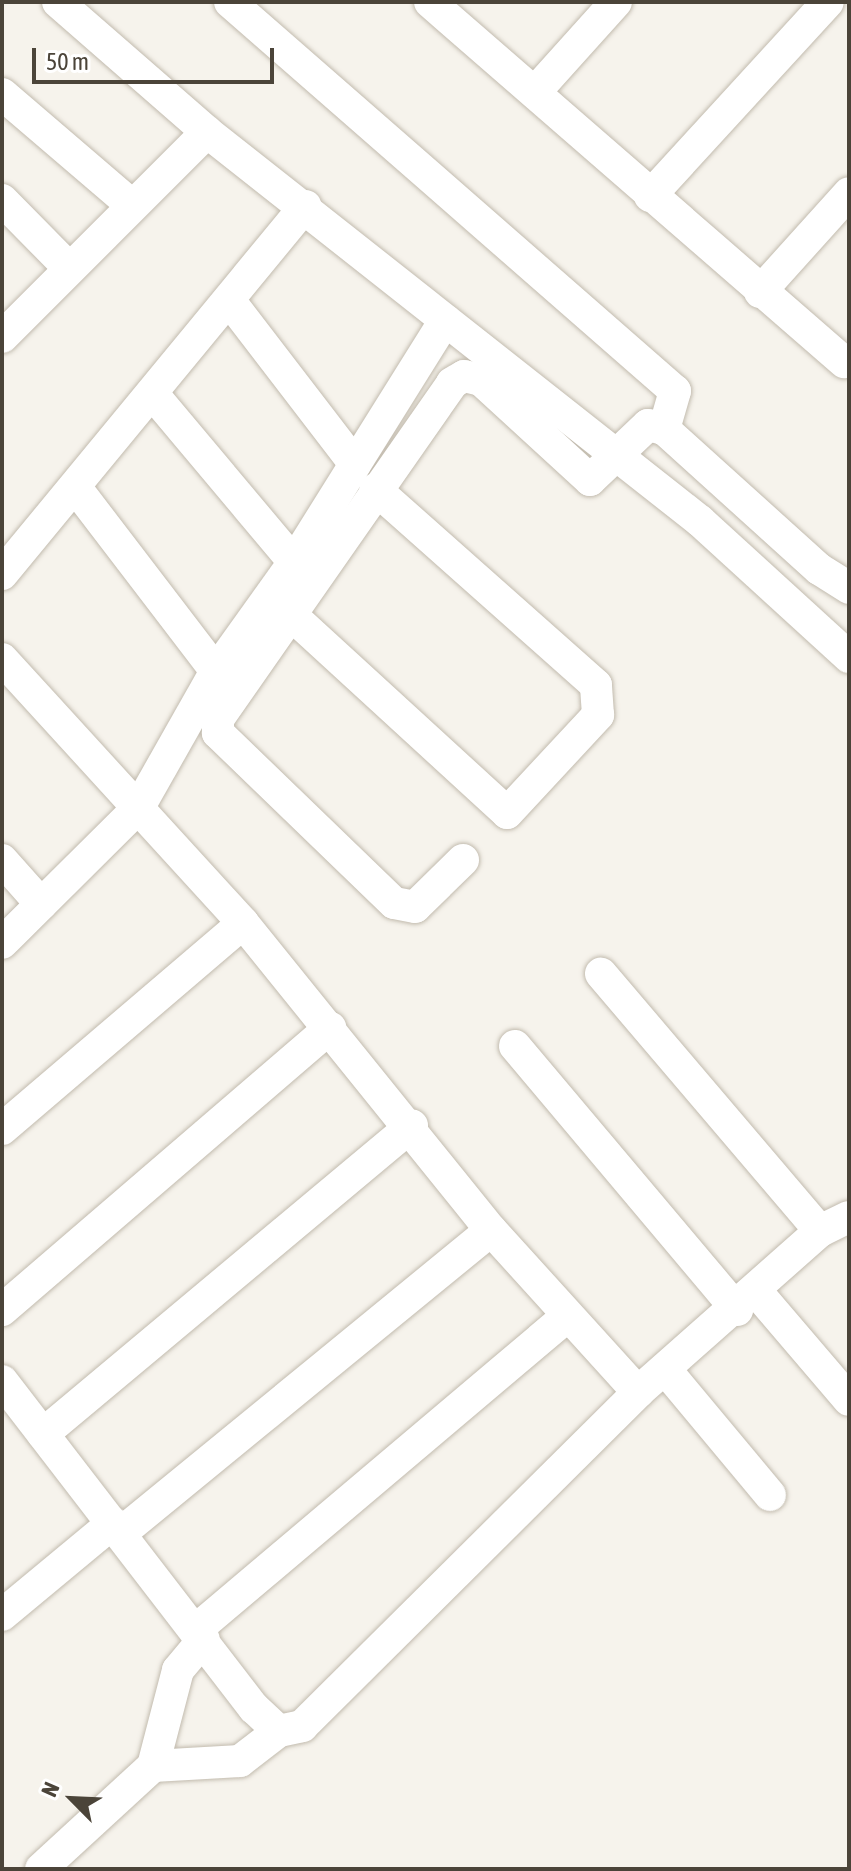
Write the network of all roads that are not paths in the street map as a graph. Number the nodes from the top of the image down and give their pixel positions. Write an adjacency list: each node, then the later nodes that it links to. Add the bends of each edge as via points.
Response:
1 (58, 2): 8 (street)
2 (230, 2): 21 (street, via 675,391)
3 (430, 2): 6 (street)
4 (616, 2): 6 (street)
5 (828, 2): 10 (street)
6 (535, 92): 10 (street)
7 (2, 94): 12 (street)
8 (207, 132): 12 (street); 13 (street)
9 (849, 193): 15 (street)
10 (650, 196): 15 (street)
11 (2, 200): 14 (street)
12 (129, 203): 14 (street)
13 (305, 206): 16 (street); 17 (street)
14 (68, 267): 18 (street)
15 (760, 292): 19 (street)
16 (229, 300): 20 (street); 23 (street)
17 (445, 320): 22 (street); 23 (street)
18 (2, 337)
19 (847, 362)
20 (152, 393): 24 (street); 26 (street)
21 (664, 429): 22 (street, via 648,425); 28 (street, via 819,569)
22 (618, 456): 25 (street, via 590,480 481,380 464,376); 30 (street)
23 (355, 464): 26 (street)
24 (76, 488): 27 (street); 32 (street)
25 (375, 489): 29 (street); 29 (street, via 596,685 598,715 507,813)
26 (294, 562): 32 (street)
27 (2, 574)
28 (849, 588)
29 (288, 612): 35 (street, via 224,704 218,733 406,909)
30 (849, 657)
31 (2, 659): 33 (street)
32 (216, 671): 33 (street)
33 (139, 807): 36 (street); 37 (street)
34 (2, 860): 36 (street)
35 (463, 860)
36 (41, 904): 38 (street)
37 (243, 923): 40 (street); 43 (street)
38 (2, 943)
39 (601, 974): 46 (street)
40 (330, 1028): 42 (street); 48 (street)
41 (515, 1046): 47 (street)
42 (412, 1126): 45 (street); 54 (street)
43 (2, 1129)
44 (849, 1217): 46 (street)
45 (491, 1230): 49 (street); 56 (street)
46 (820, 1231): 47 (street)
47 (747, 1301): 50 (street); 53 (street)
48 (2, 1310)
49 (567, 1316): 52 (street); 58 (street)
50 (665, 1369): 52 (street); 55 (street)
51 (2, 1381): 54 (street)
52 (638, 1392): 59 (street, via 302,1726)
53 (849, 1400)
54 (43, 1434): 56 (street)
55 (770, 1495)
56 (117, 1528): 57 (street); 58 (street)
57 (7, 1601)
58 (200, 1634): 59 (street); 60 (street, via 178,1670)
59 (279, 1731): 60 (street, via 240,1761)
60 (153, 1766): 61 (street)
61 (41, 1869)

